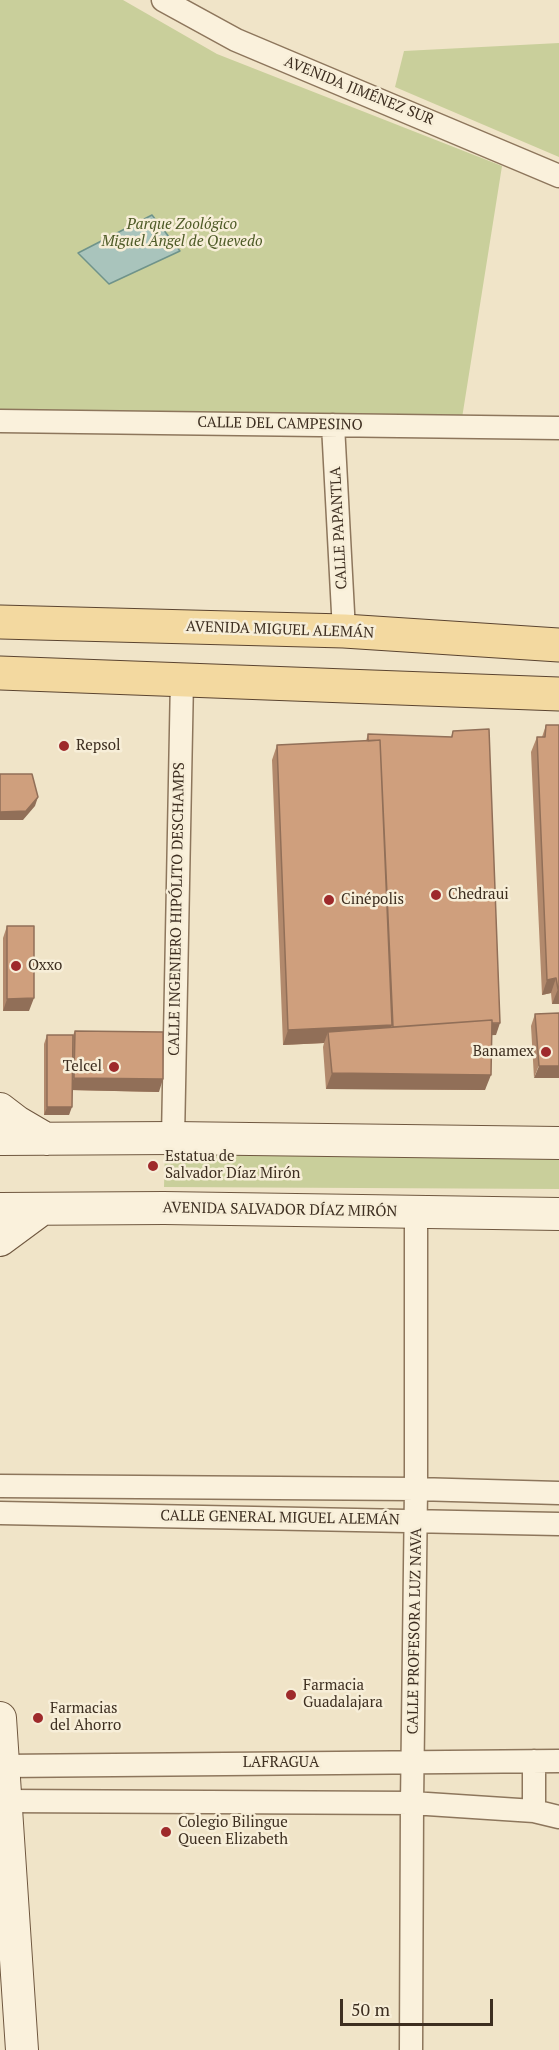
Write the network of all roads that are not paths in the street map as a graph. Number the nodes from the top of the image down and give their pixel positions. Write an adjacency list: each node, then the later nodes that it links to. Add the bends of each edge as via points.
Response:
1 (163, 0): 2 (street, AVENIDA JIMÉNEZ SUR, via 236,40)
2 (559, 176)
3 (0, 421): 4 (street, CALLE DEL CAMPESINO)
4 (333, 425): 5 (street, CALLE DEL CAMPESINO); 7 (street, CALLE PAPANTLA)
5 (559, 428)
6 (0, 622): 7 (main road, AVENIDA MIGUEL ALEMÁN)
7 (344, 631): 8 (main road, AVENIDA MIGUEL ALEMÁN)
8 (559, 645)
9 (0, 673): 10 (main road)
10 (182, 680): 11 (main road); 13 (street, CALLE INGENIERO HIPÓLITO DESCHAMPS)
11 (559, 694)
12 (0, 1109): 15 (main road)
13 (172, 1138): 15 (main road); 16 (main road)
14 (0, 1139): 15 (main road)
15 (46, 1139)
16 (559, 1143)
17 (0, 1209): 18 (main road, AVENIDA SALVADOR DÍAZ MIRÓN)
18 (42, 1209): 19 (main road, AVENIDA SALVADOR DÍAZ MIRÓN); 21 (main road)
19 (416, 1212): 20 (main road, AVENIDA SALVADOR DÍAZ MIRÓN); 23 (street, CALLE PROFESORA LUZ NAVA)
20 (559, 1214)
21 (0, 1240)
22 (0, 1486): 23 (street, CALLE GENERAL MIGUEL ALEMÁN)
23 (416, 1489): 24 (street, CALLE GENERAL MIGUEL ALEMÁN); 26 (street, CALLE PROFESORA LUZ NAVA)
24 (559, 1493)
25 (0, 1513): 26 (street, CALLE GENERAL MIGUEL ALEMÁN)
26 (416, 1521): 27 (street, CALLE GENERAL MIGUEL ALEMÁN); 31 (street, CALLE PROFESORA LUZ NAVA)
27 (559, 1524)
28 (0, 1718): 32 (main road)
29 (534, 1761): 30 (street, LAFRAGUA); 31 (street, LAFRAGUA); 35 (street)
30 (559, 1761)
31 (413, 1762): 32 (street, LAFRAGUA); 34 (street, CALLE PROFESORA LUZ NAVA)
32 (3, 1766): 33 (main road)
33 (4, 1801): 34 (street); 37 (main road)
34 (412, 1803): 35 (street); 38 (street, CALLE PROFESORA LUZ NAVA)
35 (534, 1811): 36 (street)
36 (559, 1817)
37 (22, 2050)
38 (411, 2050)

